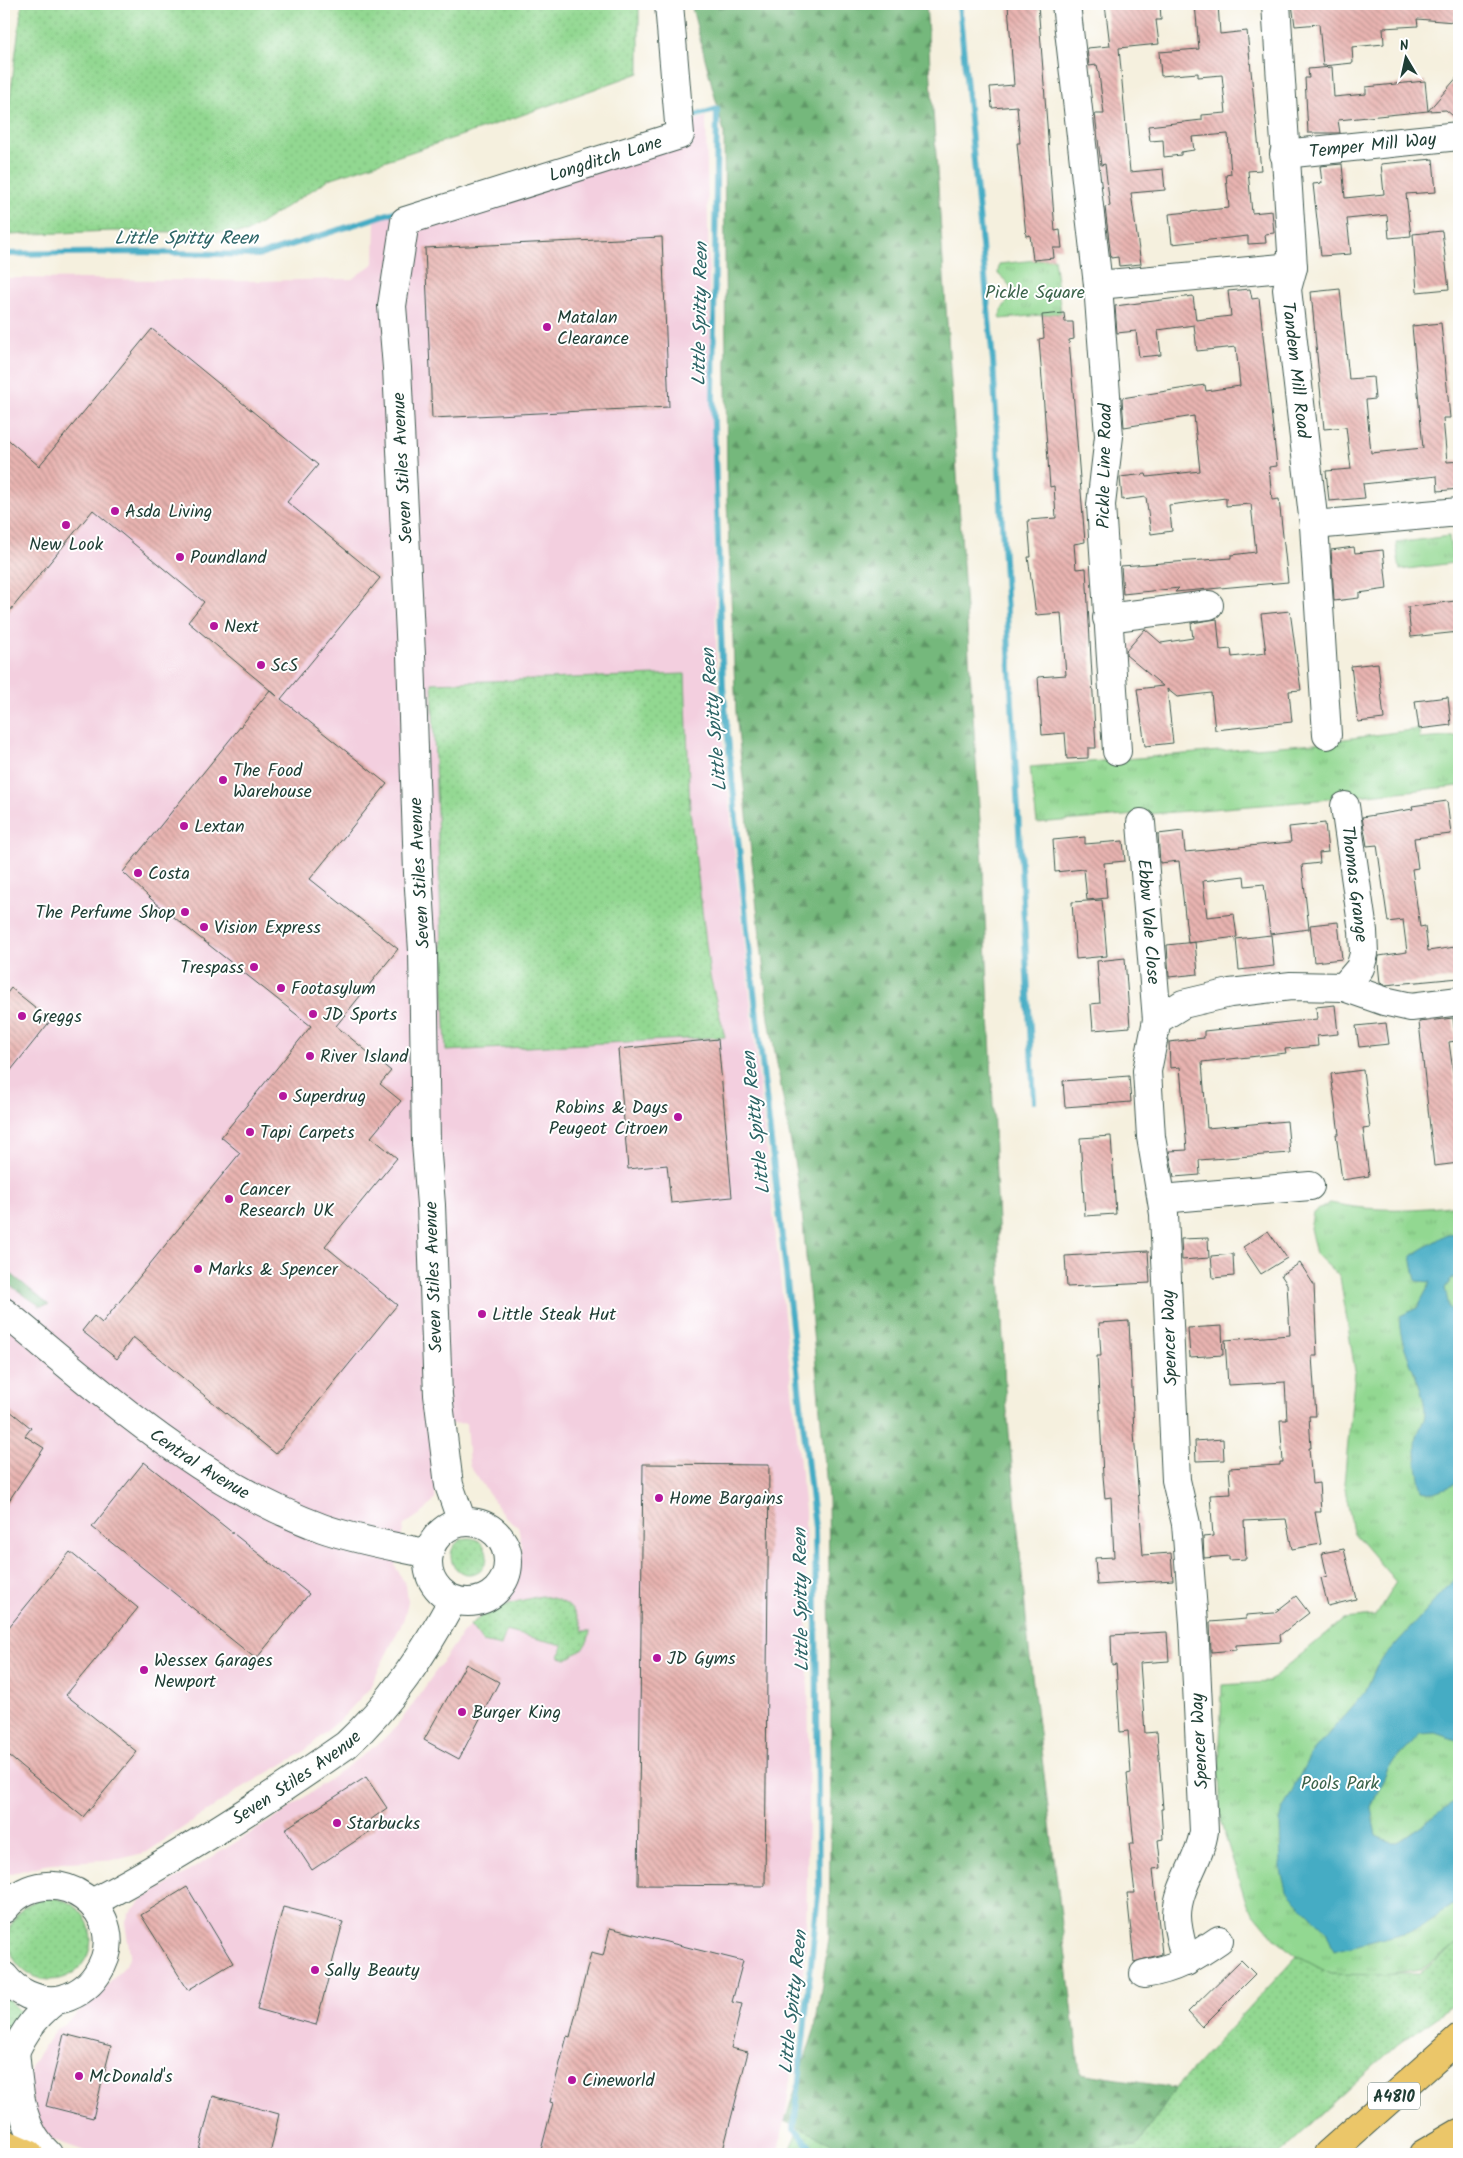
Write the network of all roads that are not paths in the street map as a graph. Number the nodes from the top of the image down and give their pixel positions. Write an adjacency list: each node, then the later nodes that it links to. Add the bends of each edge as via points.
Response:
1 (669, 4): 6 (street, Longditch Lane, via 680,135)
2 (1066, 4): 8 (street, Pickle Line Road)
3 (1276, 4): 5 (street, Tandem Mill Road)
4 (1459, 136): 5 (street, Temper Mill Way)
5 (1284, 154): 7 (street, Tandem Mill Road)
6 (405, 222): 23 (street, Seven Stiles Avenue, via 392,306 411,655 423,951 426,1143 432,1215 438,1395 449,1485)
7 (1293, 267): 8 (street); 10 (street, Tandem Mill Road, via 1287,289)
8 (1098, 285): 12 (street, Pickle Line Road, via 1108,436 1101,505)
9 (1459, 512): 10 (street)
10 (1314, 525): 13 (street, Tandem Mill Road)
11 (1210, 605): 12 (street)
12 (1107, 618): 14 (street, Pickle Line Road)
13 (1327, 735)
14 (1116, 751)
15 (1345, 806): 17 (street, Thomas Grange, via 1364,954 1360,968)
16 (1141, 823): 19 (street, Ebbw Vale Close)
17 (1344, 987): 18 (street, via 1411,1007); 19 (street, via 1291,986 1230,993 1183,1004)
18 (1459, 1002)
19 (1157, 1020): 21 (street, Spencer Way, via 1147,1071 1151,1137)
20 (1310, 1186): 21 (street)
21 (1162, 1199): 29 (street, Spencer Way, via 1176,1480 1186,1524 1194,1623 1204,1831 1202,1847 1180,1895 1177,1917)
22 (4, 1312): 24 (street, Central Avenue, via 151,1433 205,1469 322,1528)
23 (462, 1522): 24 (street, via 440,1533); 25 (street, via 484,1525 493,1531 506,1548 508,1570 497,1590 487,1597 464,1602)
24 (429, 1554): 25 (street, via 428,1565 433,1581 443,1594)
25 (453, 1600): 26 (street, Seven Stiles Avenue, via 399,1687 380,1712 346,1745 218,1831)
26 (92, 1903): 27 (street, via 78,1892 61,1886 43,1885 26,1890); 32 (street, via 102,1917 107,1933 102,1967 82,1990)
27 (4, 1909)
28 (1219, 1940): 29 (street)
29 (1186, 1962): 30 (street, via 1165,1971)
30 (1144, 1974)
31 (4, 1976): 32 (street, via 27,1995 41,2000)
32 (56, 2000): 34 (street, via 38,2014)
33 (1459, 2038): 40 (main road, A4810)
34 (15, 2051): 35 (street); 39 (street, via 25,2120)
35 (4, 2080)
36 (1459, 2133): 41 (main road)
37 (4, 2143): 38 (main road)
38 (29, 2154)
39 (48, 2154)
40 (1328, 2154)
41 (1423, 2154)

